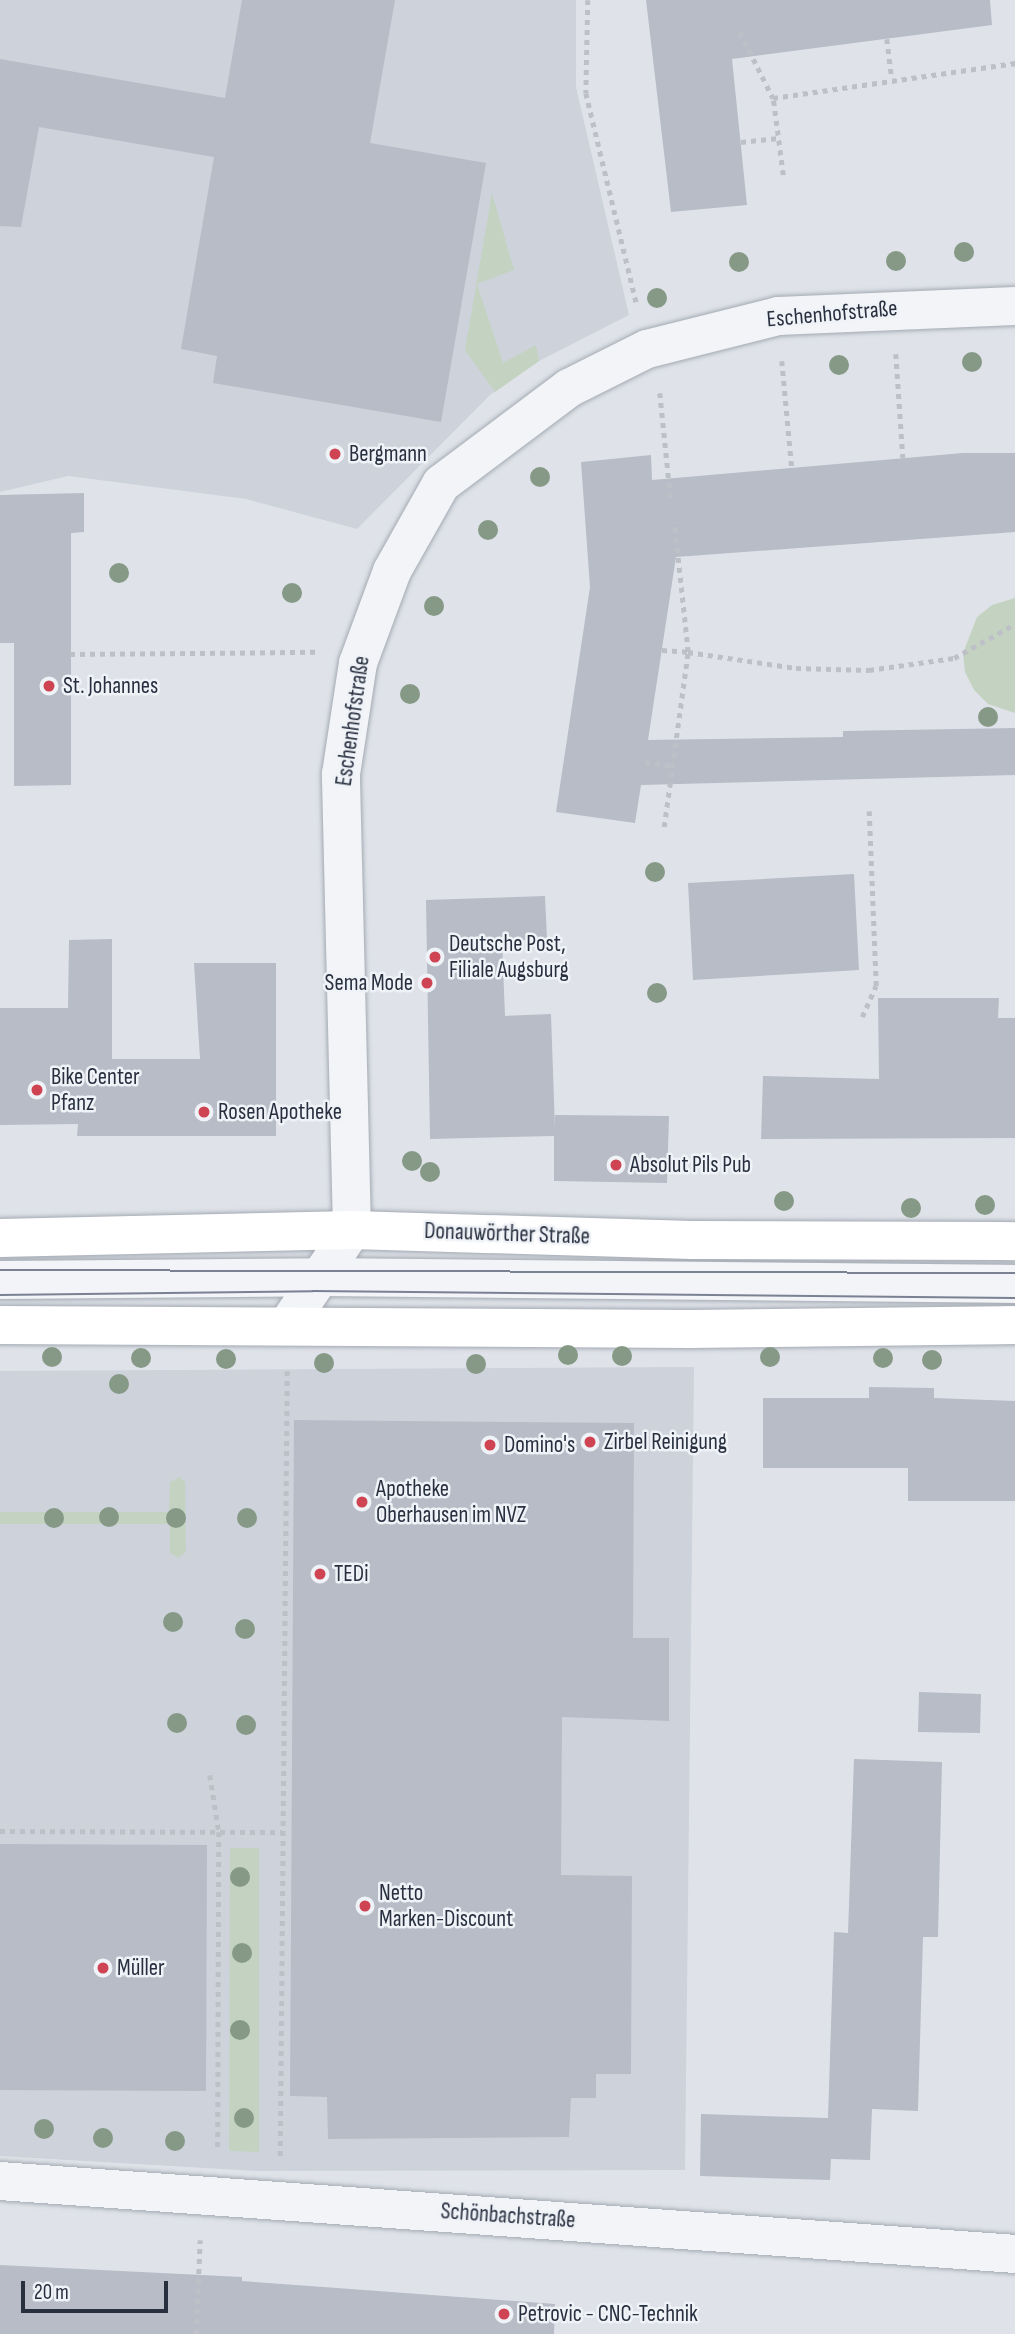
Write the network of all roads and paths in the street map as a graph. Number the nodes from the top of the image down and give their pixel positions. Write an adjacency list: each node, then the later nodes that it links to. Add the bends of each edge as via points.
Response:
1 (588, 0): 13 (path, via 586,93)
2 (740, 32): 6 (path)
3 (887, 39): 5 (path)
4 (1015, 64): 5 (path)
5 (892, 78): 6 (path)
6 (773, 98): 7 (path)
7 (777, 138): 8 (path); 9 (path)
8 (740, 142)
9 (783, 175)
10 (1015, 306): 11 (street, Eschenhofstraße)
11 (893, 307): 12 (street, Eschenhofstraße); 14 (path)
12 (778, 316): 13 (street, Eschenhofstraße); 15 (path)
13 (647, 349): 16 (path, via 658,369); 22 (street, Eschenhofstraße, via 569,388 441,484 392,571)
14 (903, 458)
15 (792, 468)
16 (671, 501)
17 (674, 522): 20 (path)
18 (1015, 624): 20 (path, via 954,658 869,670 796,668)
19 (662, 650): 20 (path)
20 (688, 652): 24 (path)
21 (70, 654): 22 (path, via 322,652)
22 (358, 663): 28 (street, Eschenhofstraße, via 341,774)
23 (645, 762): 24 (path)
24 (672, 766): 26 (path)
25 (869, 811): 27 (path, via 876,986)
26 (664, 827)
27 (862, 1017)
28 (352, 1230): 29 (main road, Donauwörther Straße); 30 (main road, Donauwörther Straße, via 692,1240); 31 (street)
29 (0, 1238)
30 (1015, 1241)
31 (323, 1277): 32 (street); 33 (street); 34 (street)
32 (0, 1280)
33 (1015, 1284)
34 (288, 1324): 35 (main road); 36 (main road, via 690,1329); 40 (path)
35 (0, 1325)
36 (1015, 1325)
37 (209, 1775): 39 (path)
38 (0, 1831): 39 (path)
39 (219, 1832): 40 (path); 42 (path)
40 (282, 1832): 43 (path)
41 (0, 2181): 42 (street, Schönbachstraße)
42 (210, 2195): 43 (street, Schönbachstraße); 45 (path)
43 (279, 2199): 44 (street, Schönbachstraße)
44 (1015, 2253)
45 (196, 2334)

